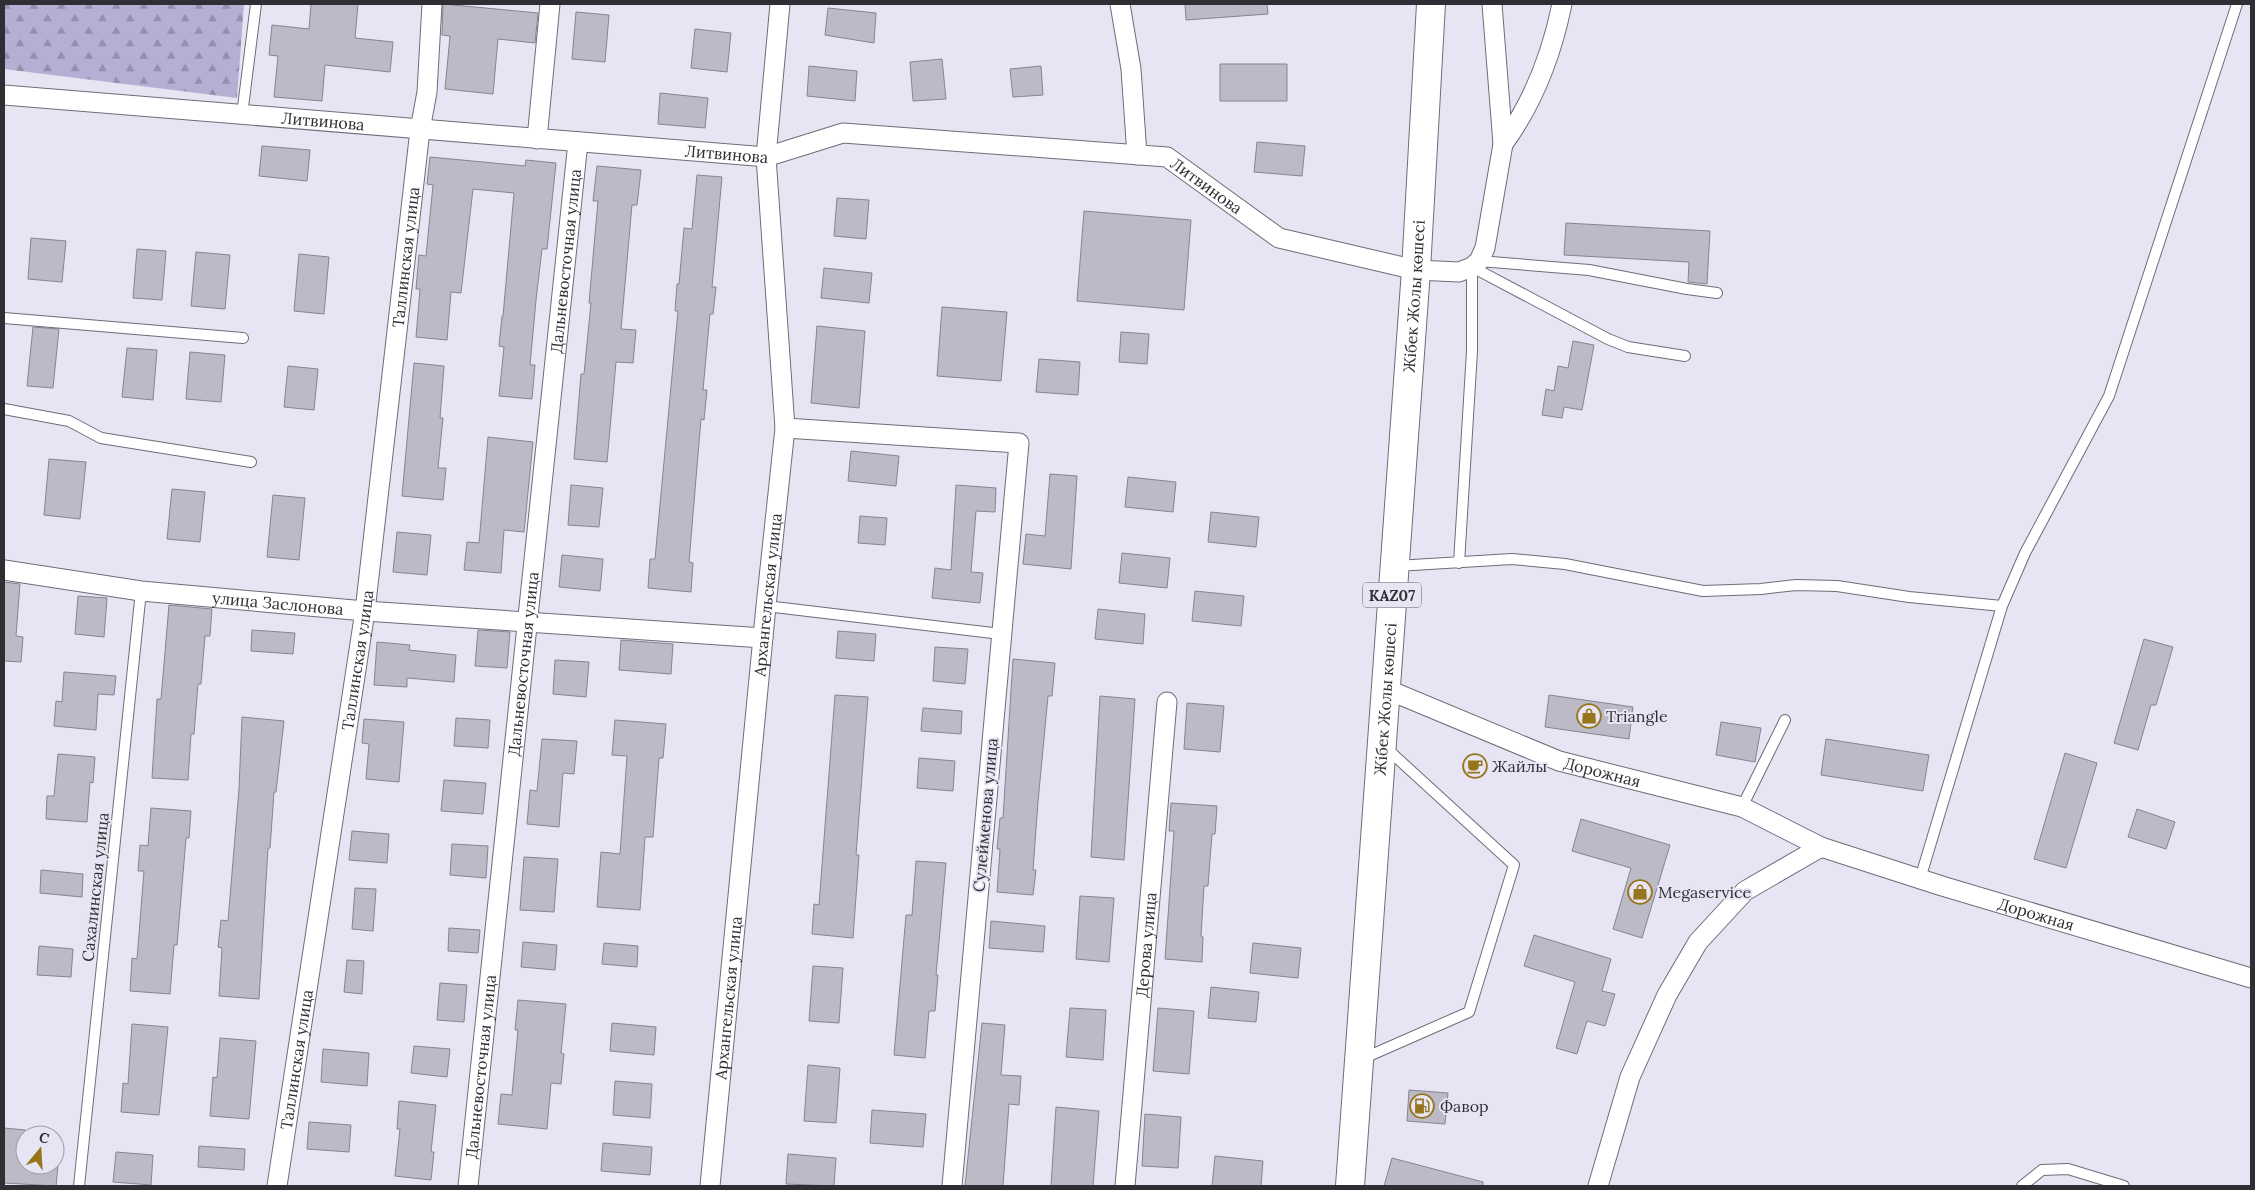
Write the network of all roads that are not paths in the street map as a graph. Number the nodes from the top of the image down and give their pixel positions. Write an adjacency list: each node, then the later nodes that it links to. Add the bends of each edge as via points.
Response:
1 (256, 4): 11 (lane)
2 (432, 4): 12 (street, Таллинская улица, via 427,92)
3 (550, 4): 13 (street)
4 (780, 4): 17 (street, Архангельская улица)
5 (1120, 4): 16 (street, via 1131,69)
6 (1431, 4): 19 (highway, Жібек Жолы көшесі / KAZ07)
7 (1492, 4): 15 (street)
8 (1562, 4): 15 (street, via 1548,58 1521,120)
9 (2237, 4): 32 (lane, via 2108,396 2025,554)
10 (4, 95): 11 (street, Литвинова)
11 (242, 115): 12 (street, Литвинова)
12 (420, 130): 13 (street, Литвинова); 33 (street, Таллинская улица)
13 (536, 139): 14 (street, Литвинова)
14 (578, 142): 17 (street, Литвинова); 34 (street, Дальневосточная улица)
15 (1503, 144): 18 (street, via 1485,248)
16 (1138, 155): 17 (street, Литвинова, via 843,132); 19 (street, Литвинова, via 1167,157 1279,238)
17 (766, 157): 25 (street, Архангельская улица)
18 (1475, 264): 19 (street, Литвинова, via 1458,272); 20 (lane, via 1589,270); 23 (lane, via 1608,339 1628,346); 27 (lane)
19 (1416, 270): 28 (highway, Жібек Жолы көшесі / KAZ07)
20 (1717, 293)
21 (4, 318): 22 (lane)
22 (243, 338)
23 (1685, 356)
24 (4, 409): 26 (lane, via 69,421 101,438)
25 (785, 428): 31 (street, Архангельская улица); 35 (street, Сулейменова улица, via 1019,443)
26 (251, 462)
27 (1458, 563): 28 (lane); 32 (lane, via 1512,559 1565,564 1703,591 1796,585 1837,586)
28 (1395, 566): 37 (highway, Жібек Жолы көшесі / KAZ07)
29 (4, 570): 30 (street, улица Заслонова)
30 (141, 590): 33 (street, улица Заслонова); 46 (lane, Сахалинская улица)
31 (766, 606): 35 (lane); 36 (street, Архангельская улица)
32 (2002, 606): 43 (lane)
33 (364, 611): 34 (street, улица Заслонова); 47 (street, Таллинская улица)
34 (526, 622): 36 (street, улица Заслонова); 48 (street, Дальневосточная улица)
35 (1002, 634): 50 (street, Сулейменова улица)
36 (763, 638): 49 (street, Архангельская улица)
37 (1386, 689): 40 (highway, Жібек Жолы көшесі / KAZ07); 41 (street, Дорожная, via 1559,761)
38 (1167, 702): 51 (street, Дерова улица)
39 (1785, 720): 41 (lane)
40 (1382, 744): 45 (highway, Жібек Жолы көшесі / KAZ07); 45 (lane, via 1514,865 1469,1012)
41 (1742, 808): 42 (street, Дорожная)
42 (1821, 847): 43 (street, Дорожная); 53 (street, via 1745,891 1698,942 1667,996 1630,1077)
43 (1920, 879): 44 (street, Дорожная)
44 (2251, 978)
45 (1359, 1060): 52 (highway, Жібек Жолы көшесі / KAZ07)
46 (79, 1186)
47 (277, 1186)
48 (468, 1186)
49 (710, 1186)
50 (952, 1186)
51 (1125, 1186)
52 (1350, 1186)
53 (1598, 1186)
54 (2022, 1186): 55 (lane, via 2042,1170 2068,1168)
55 (2124, 1186)

